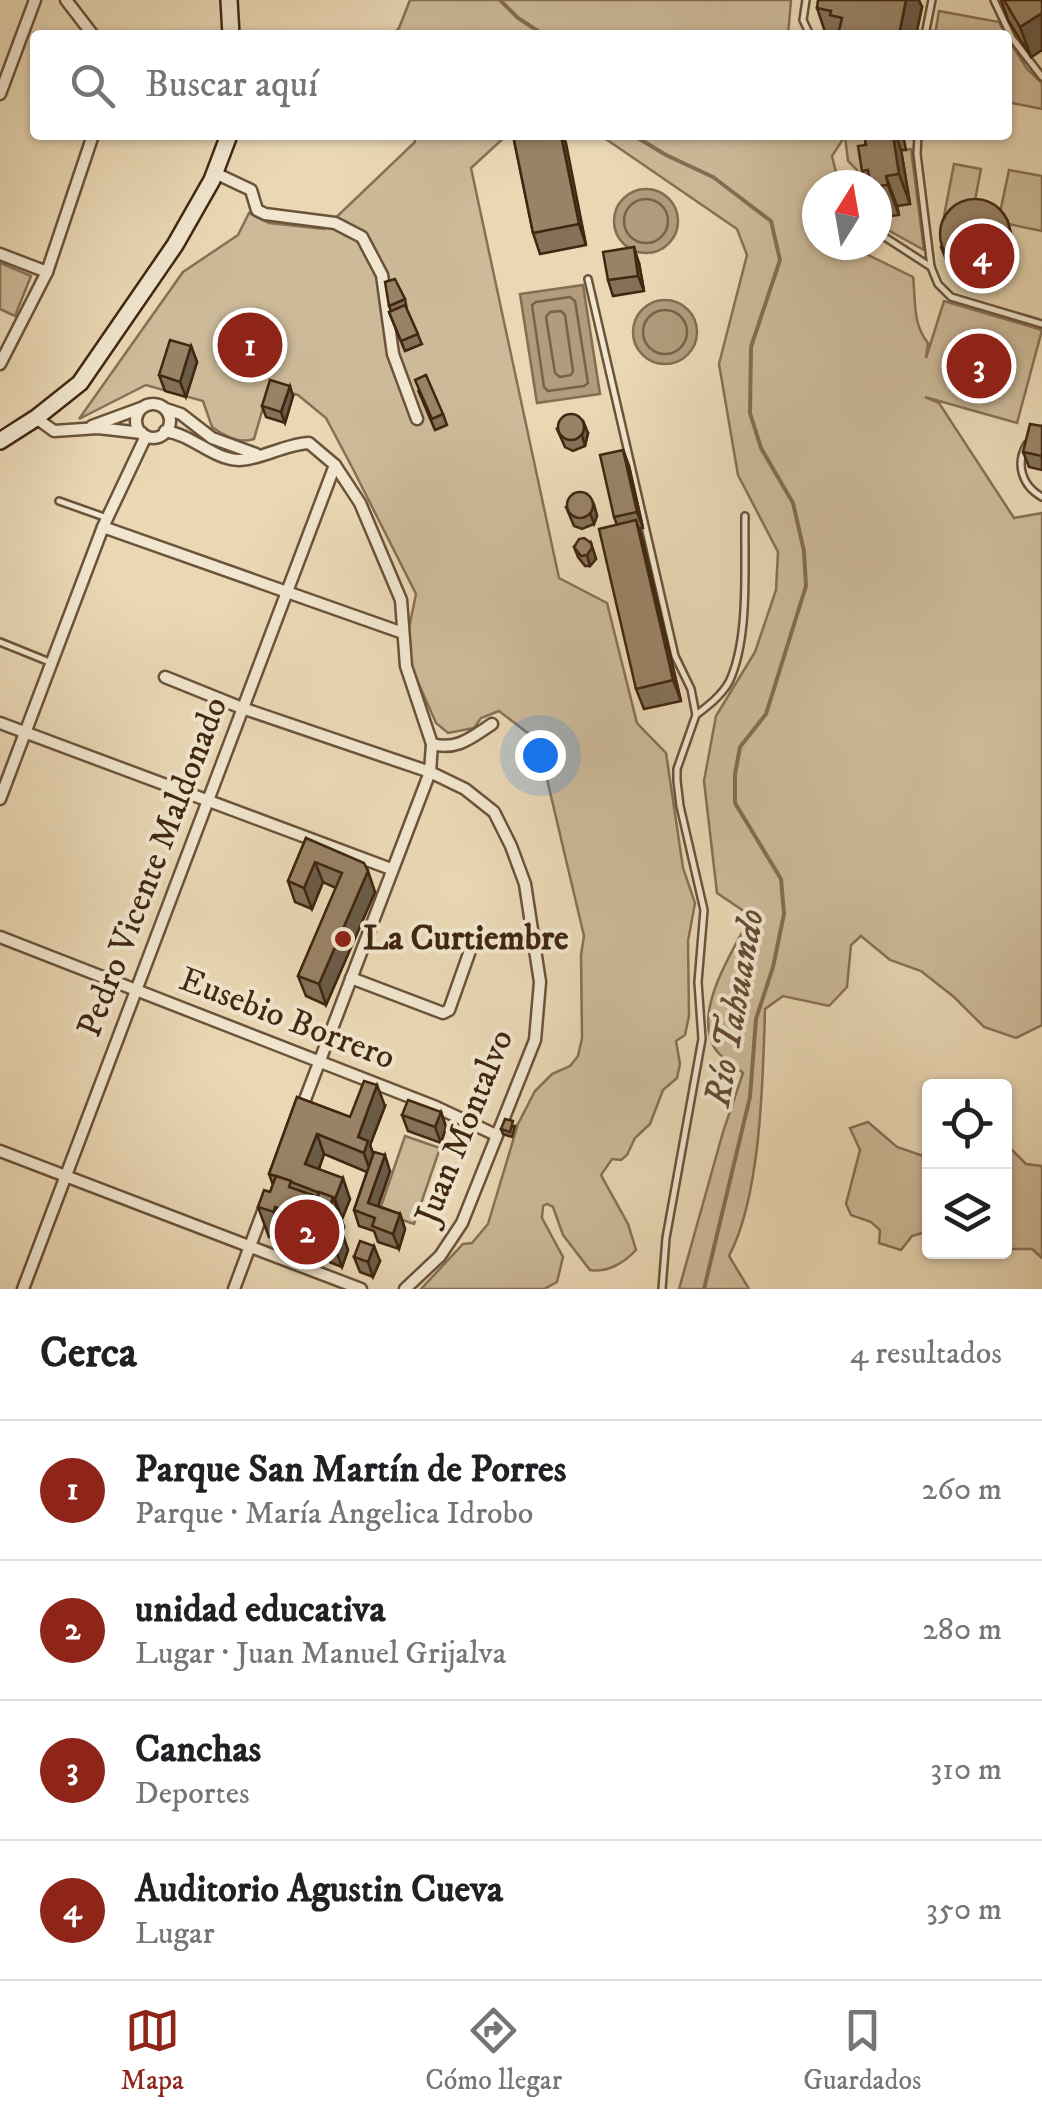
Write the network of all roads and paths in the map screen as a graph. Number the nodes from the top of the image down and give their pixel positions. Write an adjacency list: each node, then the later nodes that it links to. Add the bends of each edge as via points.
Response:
1 (34, 0): 14 (street)
2 (66, 0): 7 (street)
3 (229, 0): 8 (street)
4 (806, 0): 9 (lane)
5 (932, 0): 10 (lane)
6 (994, 0): 11 (lane)
7 (89, 30)
8 (231, 30)
9 (808, 30)
10 (926, 30)
11 (1008, 30)
12 (1012, 38): 13 (lane)
13 (1042, 77)
14 (0, 94)
15 (91, 140): 22 (street)
16 (227, 140): 18 (street)
17 (918, 140): 21 (lane)
18 (215, 173): 28 (street, via 175,245 80,383); 29 (street, via 251,190 265,214 335,223 362,237 382,275 393,354)
19 (892, 242): 21 (lane)
20 (0, 254): 22 (street)
21 (931, 267): 24 (lane, via 951,297)
22 (46, 272): 25 (street)
23 (588, 279): 47 (lane, via 675,656)
24 (1042, 324)
25 (0, 364)
26 (142, 408): 27 (street); 30 (street); 32 (street, via 136,420)
27 (165, 409): 31 (street); 35 (street, via 212,438)
28 (36, 418): 30 (street, via 54,430); 34 (street)
29 (417, 419)
30 (86, 428): 32 (street)
31 (165, 432): 32 (street); 35 (street, via 224,457)
32 (144, 435): 40 (street)
33 (1032, 438): 37 (lane, via 1023,448 1022,472 1025,484)
34 (0, 441)
35 (258, 455): 36 (street, via 309,443)
36 (336, 465): 41 (street, Pedro Vicente Maldonado); 42 (street, via 360,502 402,600)
37 (1042, 497)
38 (60, 501): 40 (lane)
39 (745, 516): 47 (lane, via 738,650 729,681)
40 (105, 523): 41 (street); 44 (street)
41 (286, 593): 42 (street); 46 (street, Pedro Vicente Maldonado)
42 (403, 633): 51 (street, via 406,666)
43 (0, 642): 44 (lane)
44 (52, 662): 50 (street)
45 (165, 678): 46 (street, Juan Montalvo)
46 (242, 708): 52 (street, Juan Montalvo); 54 (street, Pedro Vicente Maldonado)
47 (696, 716): 71 (lane, via 677,781 704,910 702,1039)
48 (0, 723): 50 (street)
49 (492, 724): 51 (street, via 462,744)
50 (26, 732): 53 (street); 54 (street)
51 (432, 744): 52 (street)
52 (430, 772): 55 (street); 62 (street, Juan Montalvo, via 494,812 524,884 532,927 540,982 535,1040)
53 (0, 800)
54 (207, 800): 55 (street); 59 (street, Pedro Vicente Maldonado)
55 (392, 869): 58 (street)
56 (0, 937): 59 (street, Eusebio Borrero)
57 (472, 945): 58 (street, via 444,1013)
58 (350, 978): 60 (street)
59 (136, 990): 60 (street, Eusebio Borrero); 64 (street, Pedro Vicente Maldonado)
60 (319, 1062): 61 (street); 62 (street, Eusebio Borrero)
61 (298, 1118)
62 (496, 1135): 70 (street, Juan Montalvo, via 462,1223)
63 (0, 1150): 64 (street)
64 (66, 1176): 66 (street); 67 (street, Pedro Vicente Maldonado)
65 (270, 1192): 66 (street)
66 (250, 1247): 68 (street); 69 (street)
67 (23, 1289)
68 (234, 1289)
69 (361, 1289)
70 (405, 1289)
71 (662, 1289)

